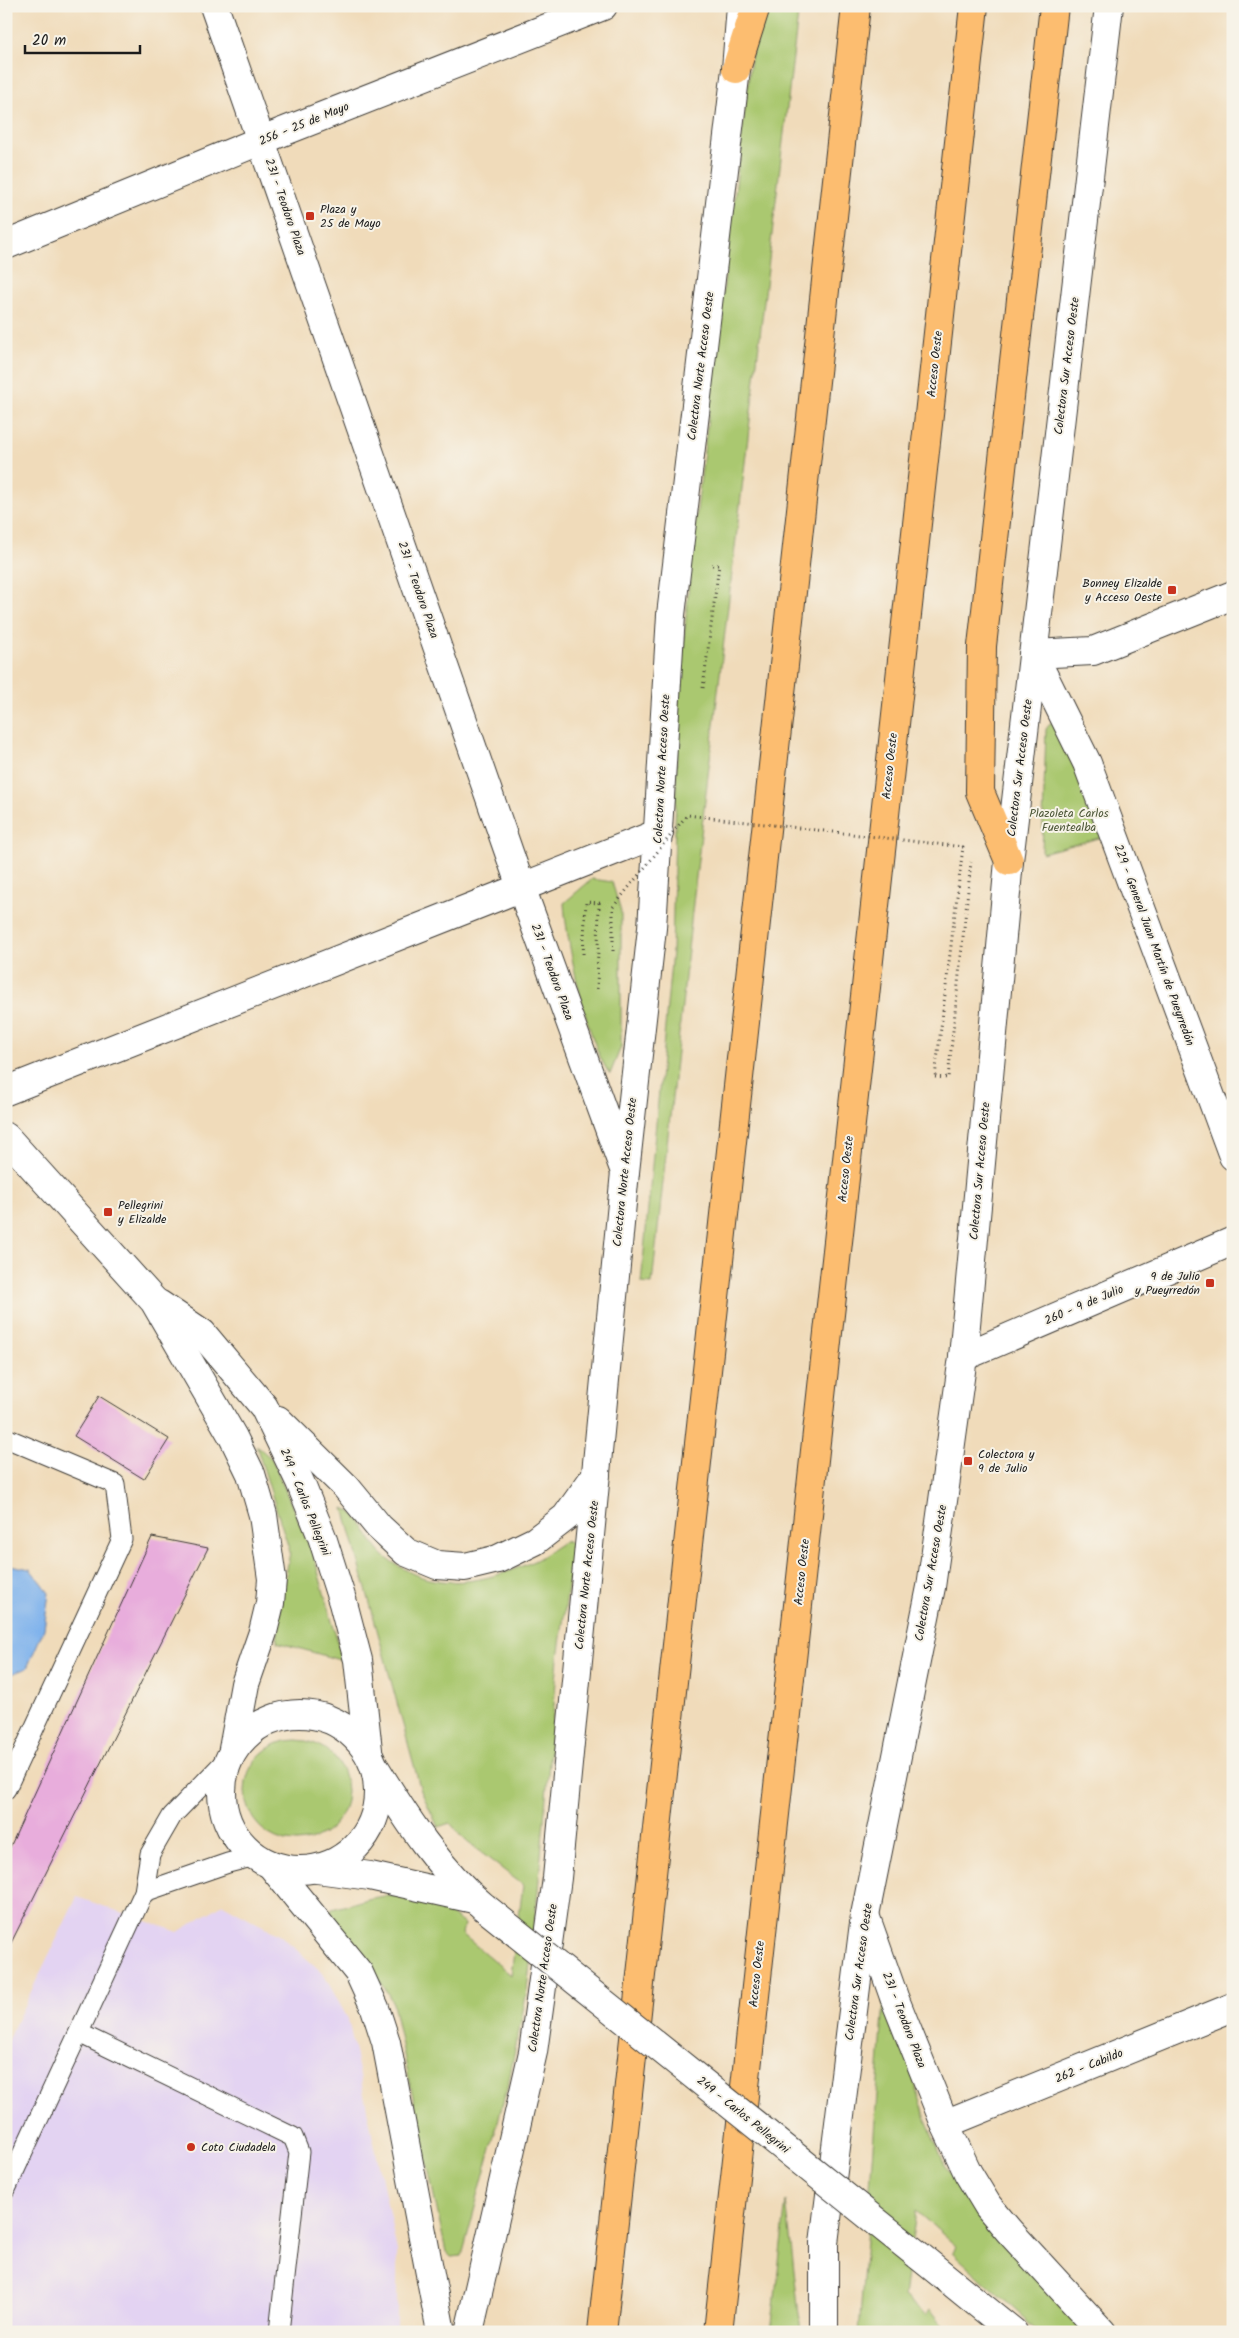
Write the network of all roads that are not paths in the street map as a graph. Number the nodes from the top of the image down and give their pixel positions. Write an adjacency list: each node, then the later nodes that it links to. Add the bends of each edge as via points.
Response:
1 (214, 6): 10 (street, 231 - Teodoro Plaza)
2 (603, 6): 10 (street, 256 - 25 de Mayo)
3 (741, 6): 9 (street, Colectora Norte Acceso Oeste)
4 (756, 6): 9 (highway)
5 (856, 6): 43 (highway)
6 (974, 6): 44 (highway, Acceso Oeste)
7 (1054, 6): 15 (highway, via 982,646 980,792)
8 (1109, 6): 13 (street, Colectora Sur Acceso Oeste)
9 (736, 69): 14 (street, Colectora Norte Acceso Oeste, via 671,616)
10 (262, 140): 11 (street, 256 - 25 de Mayo); 16 (street, 231 - Teodoro Plaza)
11 (6, 245)
12 (1233, 595): 13 (street, via 1093,651)
13 (1033, 654): 15 (street, Colectora Sur Acceso Oeste); 19 (street, 229 - General Juan Martín de Pueyrredón, via 1087,763)
14 (659, 833): 16 (street); 20 (street, Colectora Norte Acceso Oeste, via 652,928)
15 (1009, 861): 23 (street, Colectora Sur Acceso Oeste)
16 (521, 887): 17 (street); 20 (street, 231 - Teodoro Plaza)
17 (6, 1091)
18 (6, 1137): 22 (street, 249 - Carlos Pellegrini)
19 (1233, 1156)
20 (625, 1172): 26 (street, Colectora Norte Acceso Oeste)
21 (1233, 1241): 23 (street, 260 - 9 de Julio)
22 (154, 1301): 24 (street, 249 - Carlos Pellegrini, via 202,1333); 27 (street, 249 - Carlos Pellegrini, via 251,1474 270,1551 270,1603 245,1684)
23 (962, 1357): 34 (street, Colectora Sur Acceso Oeste, via 931,1587)
24 (264, 1407): 26 (street, via 346,1487 378,1527 406,1552 437,1565 465,1567 498,1560 535,1541 566,1517); 28 (street, 249 - Carlos Pellegrini, via 300,1482 343,1603 358,1660)
25 (6, 1438): 29 (lane, via 115,1484 122,1538)
26 (597, 1474): 42 (street, Colectora Norte Acceso Oeste, via 557,1878 533,2052)
27 (230, 1754): 28 (street, via 255,1726 285,1714 317,1714 346,1727); 30 (street, via 221,1785 224,1812 236,1837); 32 (lane, via 172,1816 150,1854)
28 (372, 1759): 31 (street, via 378,1792 376,1814 363,1839 343,1858); 33 (street, 249 - Carlos Pellegrini, via 404,1814)
29 (6, 1789)
30 (263, 1861): 31 (street, via 293,1871); 32 (lane, via 228,1863); 41 (street, via 359,1973 375,2008 386,2042 418,2199)
31 (317, 1869): 33 (street, 249 - Carlos Pellegrini, via 396,1881)
32 (144, 1892): 36 (lane)
33 (479, 1903): 39 (street, 249 - Carlos Pellegrini, bridge)
34 (865, 1915): 37 (street, 231 - Teodoro Plaza); 45 (street, Colectora Sur Acceso Oeste, via 824,2242)
35 (1233, 2007): 37 (street, 262 - Cabildo)
36 (79, 2033): 38 (lane); 40 (lane, via 293,2137 299,2152)
37 (945, 2124): 48 (street, via 988,2206)
38 (6, 2189)
39 (924, 2260): 46 (street); 47 (street, 249 - Carlos Pellegrini)
40 (279, 2332)
41 (441, 2332)
42 (469, 2332)
43 (602, 2332)
44 (718, 2332)
45 (824, 2332)
46 (986, 2332)
47 (1012, 2332)
48 (1102, 2332)

